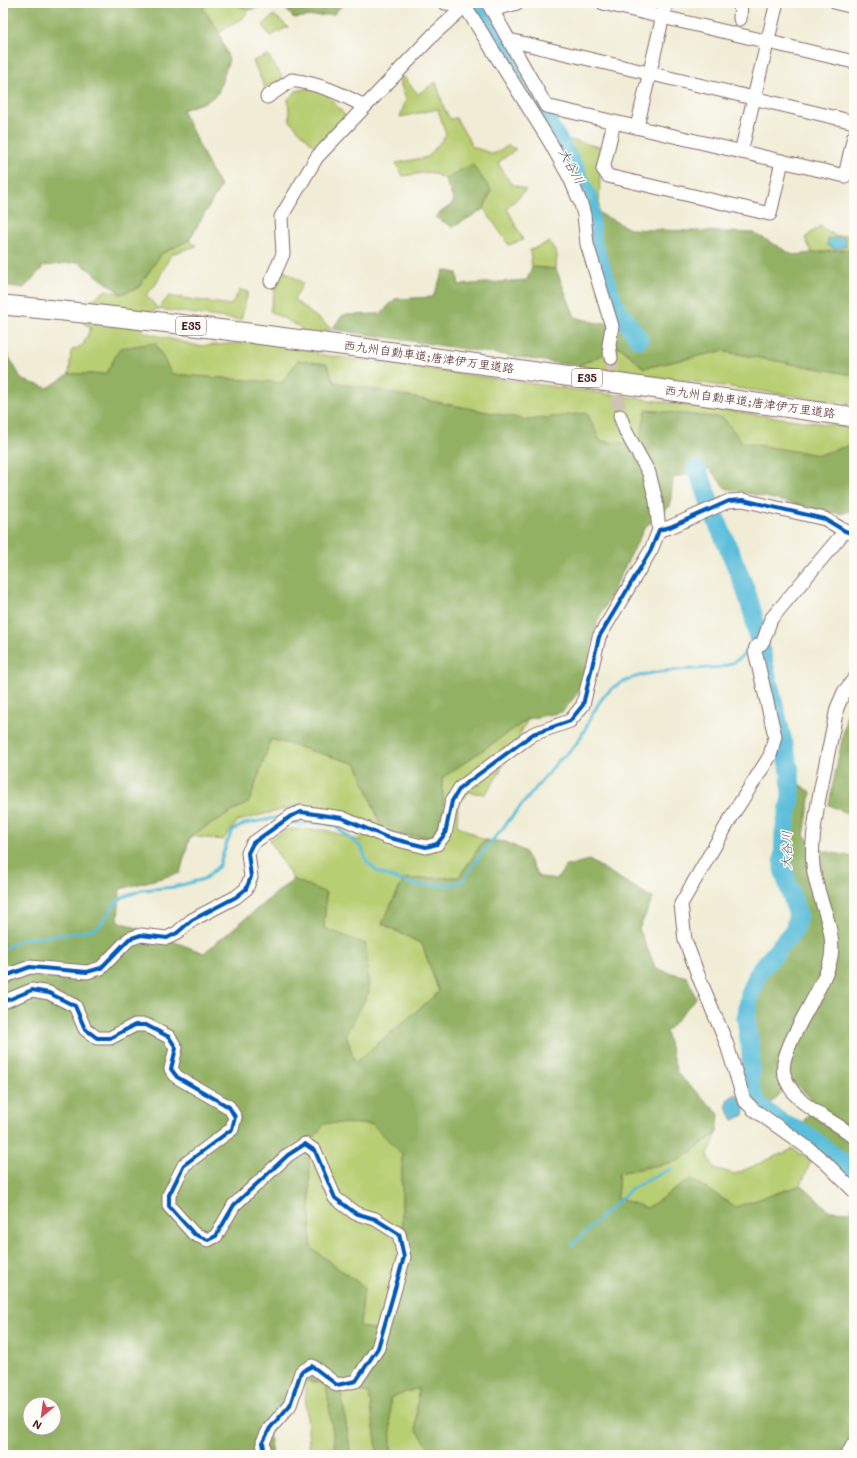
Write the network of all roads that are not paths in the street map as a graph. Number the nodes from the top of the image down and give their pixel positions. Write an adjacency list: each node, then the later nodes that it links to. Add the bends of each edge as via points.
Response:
1 (445, 3): 7 (street)
2 (517, 3): 8 (street)
3 (603, 3): 11 (street)
4 (666, 3): 11 (street)
5 (741, 3): 12 (street)
6 (836, 3): 10 (street)
7 (468, 5): 19 (street, via 434,34); 28 (street, via 570,178 584,215 587,244 612,326 609,344)
8 (490, 6): 13 (street)
9 (776, 6): 14 (street)
10 (854, 7)
11 (663, 17): 14 (street); 16 (street)
12 (740, 19)
13 (509, 40): 16 (street); 20 (street, via 546,106)
14 (768, 41): 15 (street); 18 (street)
15 (854, 62)
16 (650, 73): 18 (street); 22 (street)
17 (267, 97): 19 (street, via 292,80 338,92)
18 (754, 98): 21 (street); 24 (street)
19 (364, 106): 26 (street, via 317,157 281,217 283,254)
20 (614, 122): 22 (street); 25 (street, via 603,169 608,176 770,214)
21 (854, 122)
22 (637, 127): 24 (street)
23 (854, 136): 25 (street, via 845,176)
24 (741, 152): 25 (street)
25 (782, 161)
26 (271, 281)
27 (3, 305): 30 (highway, 西九州自動車道;唐津伊万里道路 / E35, via 319,342)
28 (611, 358)
29 (620, 416): 31 (street, via 649,473 656,501)
30 (854, 417)
31 (658, 530): 32 (street, via 729,501 743,500 825,519); 34 (street, via 651,550 599,637 583,705 570,721 533,734 460,788 452,801 445,834 437,844 426,847 386,837 342,818 301,812 252,843 248,853 251,877 246,889 192,920 167,938 141,935 129,939 101,968 87,972 30,967 8,975)
32 (849, 533): 37 (street, via 771,619 754,651 775,736 770,756 681,904 685,940 726,1042 744,1100 808,1148)
33 (854, 679): 36 (street, via 844,692 837,708 814,831 813,866 831,934 830,958 823,979 786,1051 784,1072 791,1090 805,1105)
34 (3, 980)
35 (3, 1002): 39 (street, via 32,990 49,993 75,1006 85,1029 97,1038 110,1038 135,1025 146,1025 168,1037 176,1048 171,1069 177,1078 229,1108 235,1117 232,1129 184,1165 169,1195 169,1206 194,1234 208,1240 216,1236 234,1205 288,1155 305,1144 315,1151 335,1198 355,1213 375,1219 399,1234 404,1257 378,1348 356,1381 337,1385 312,1366 301,1372 290,1405 270,1428 263,1442)
36 (854, 1137)
37 (854, 1191)
38 (854, 1443): 40 (street)
39 (265, 1455)
40 (847, 1455)

